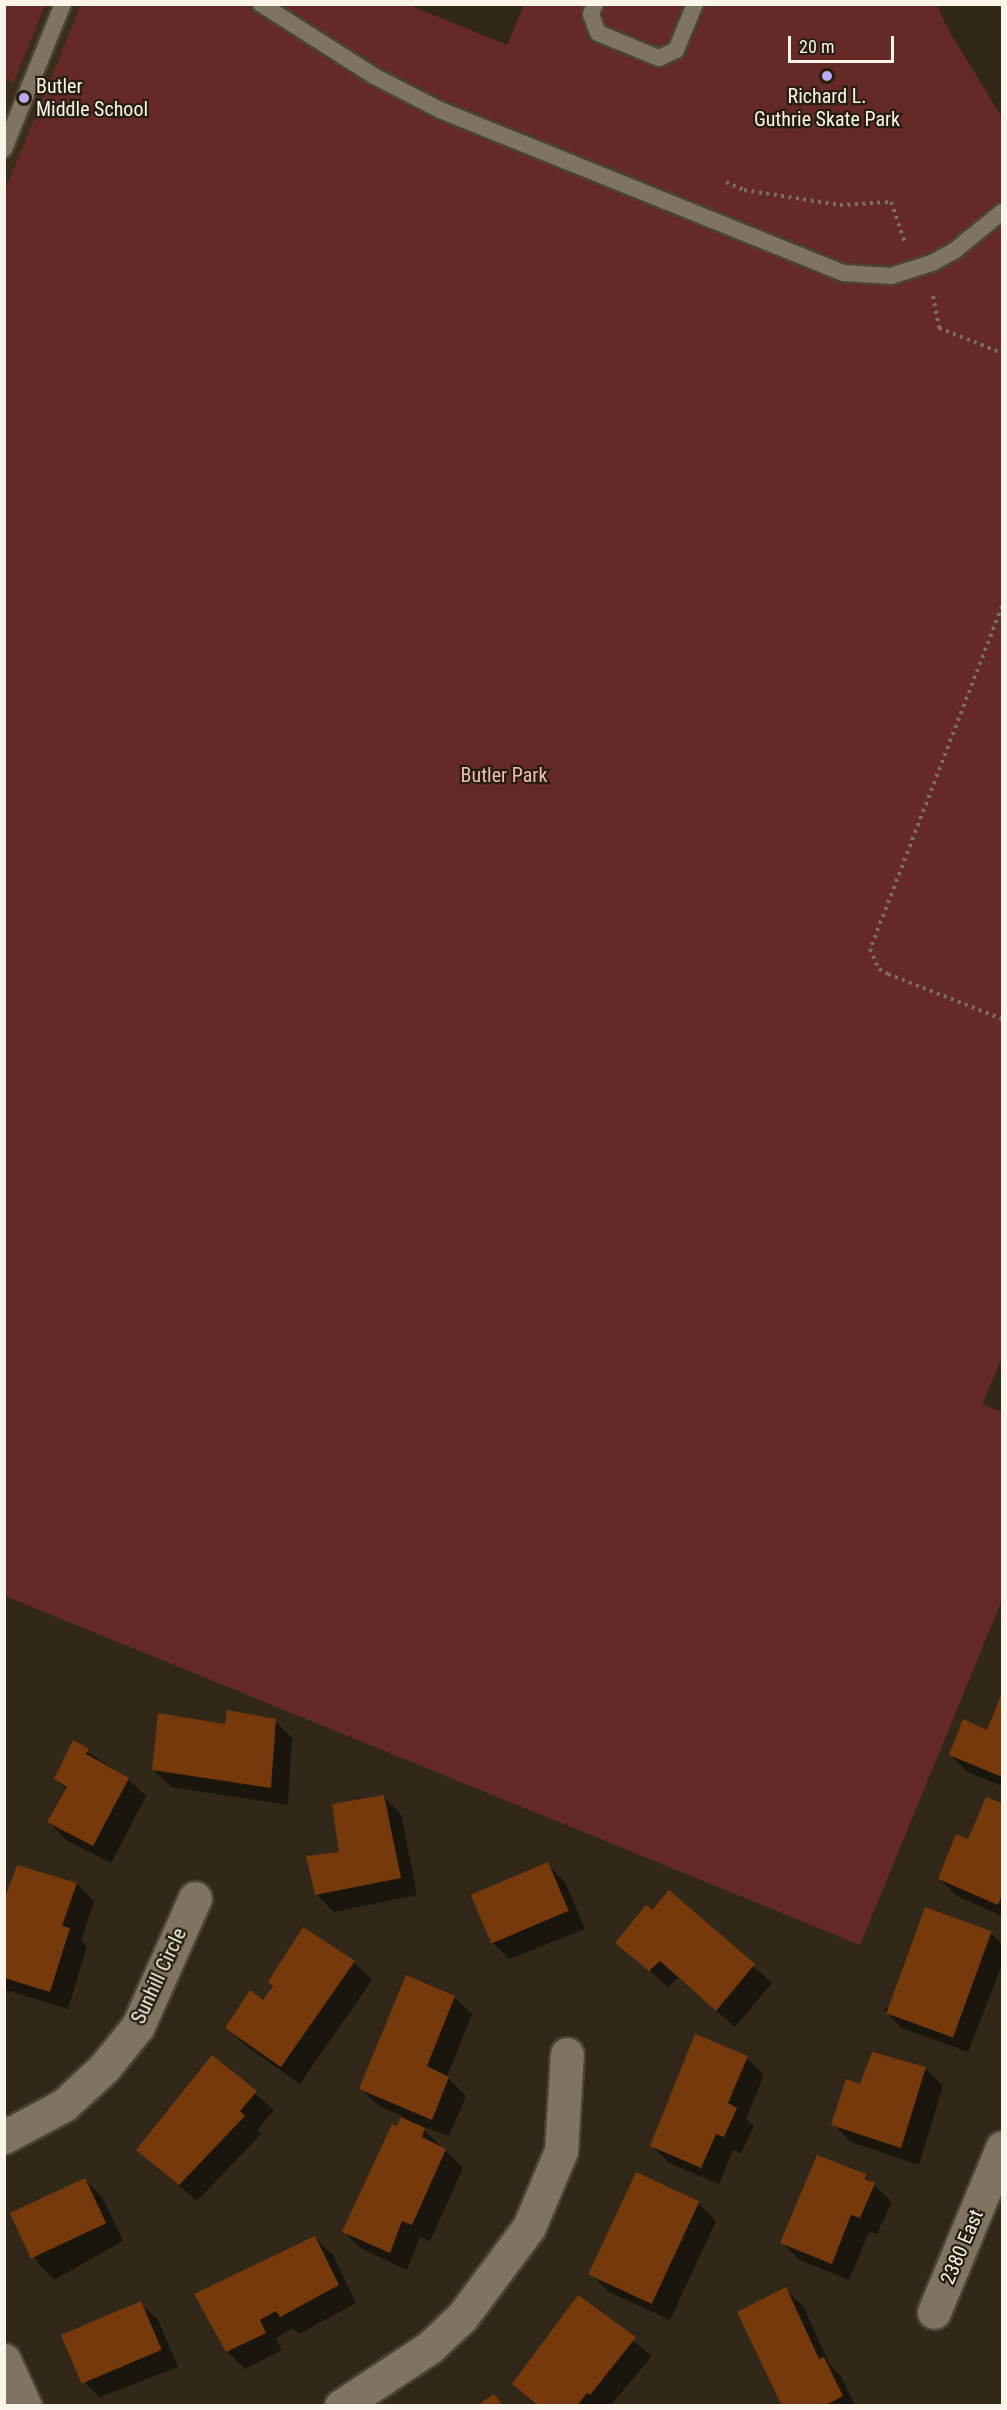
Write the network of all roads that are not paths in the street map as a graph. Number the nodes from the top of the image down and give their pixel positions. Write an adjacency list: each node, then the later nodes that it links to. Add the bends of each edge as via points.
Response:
1 (63, 4): 5 (lane)
2 (261, 4): 6 (lane, via 374,76 440,110 844,273 891,276 932,263 954,251)
3 (595, 4): 4 (lane, via 591,14 598,33 658,58 676,50)
4 (695, 4)
5 (4, 149)
6 (1002, 212)
7 (195, 1898): 9 (street, Sunhill Circle, via 138,2026 104,2068 64,2105)
8 (567, 2054): 14 (street, via 561,2151 529,2227 462,2317 430,2347)
9 (4, 2137)
10 (1002, 2148): 11 (street, 2380 East)
11 (934, 2313)
12 (4, 2360): 13 (street)
13 (25, 2406)
14 (341, 2406)

